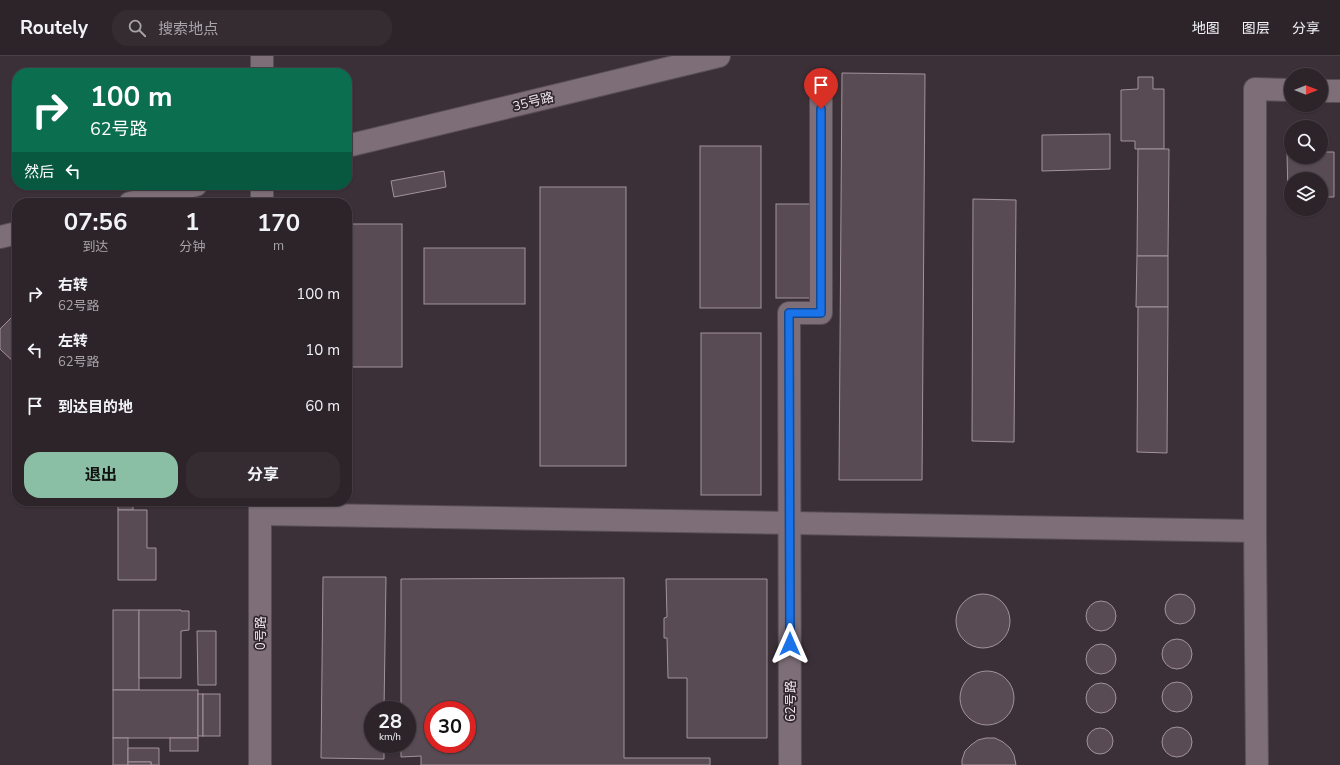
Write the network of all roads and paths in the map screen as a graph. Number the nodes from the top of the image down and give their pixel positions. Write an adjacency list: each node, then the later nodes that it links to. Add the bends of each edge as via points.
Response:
1 (262, 56): 3 (street)
2 (719, 56): 8 (street, 35号路)
3 (262, 68)
4 (1284, 90): 15 (street, via 1254,88)
5 (1328, 91): 6 (street)
6 (1340, 91)
7 (821, 93): 14 (street, 62号路, via 821,313 789,313)
8 (352, 145)
9 (178, 190): 10 (street)
10 (148, 198)
11 (12, 234): 12 (street)
12 (0, 238)
13 (260, 508): 14 (street); 16 (street, 0号路)
14 (789, 523): 15 (street); 17 (street, 62号路)
15 (1255, 531): 18 (street)
16 (260, 765)
17 (790, 765)
18 (1257, 765)

